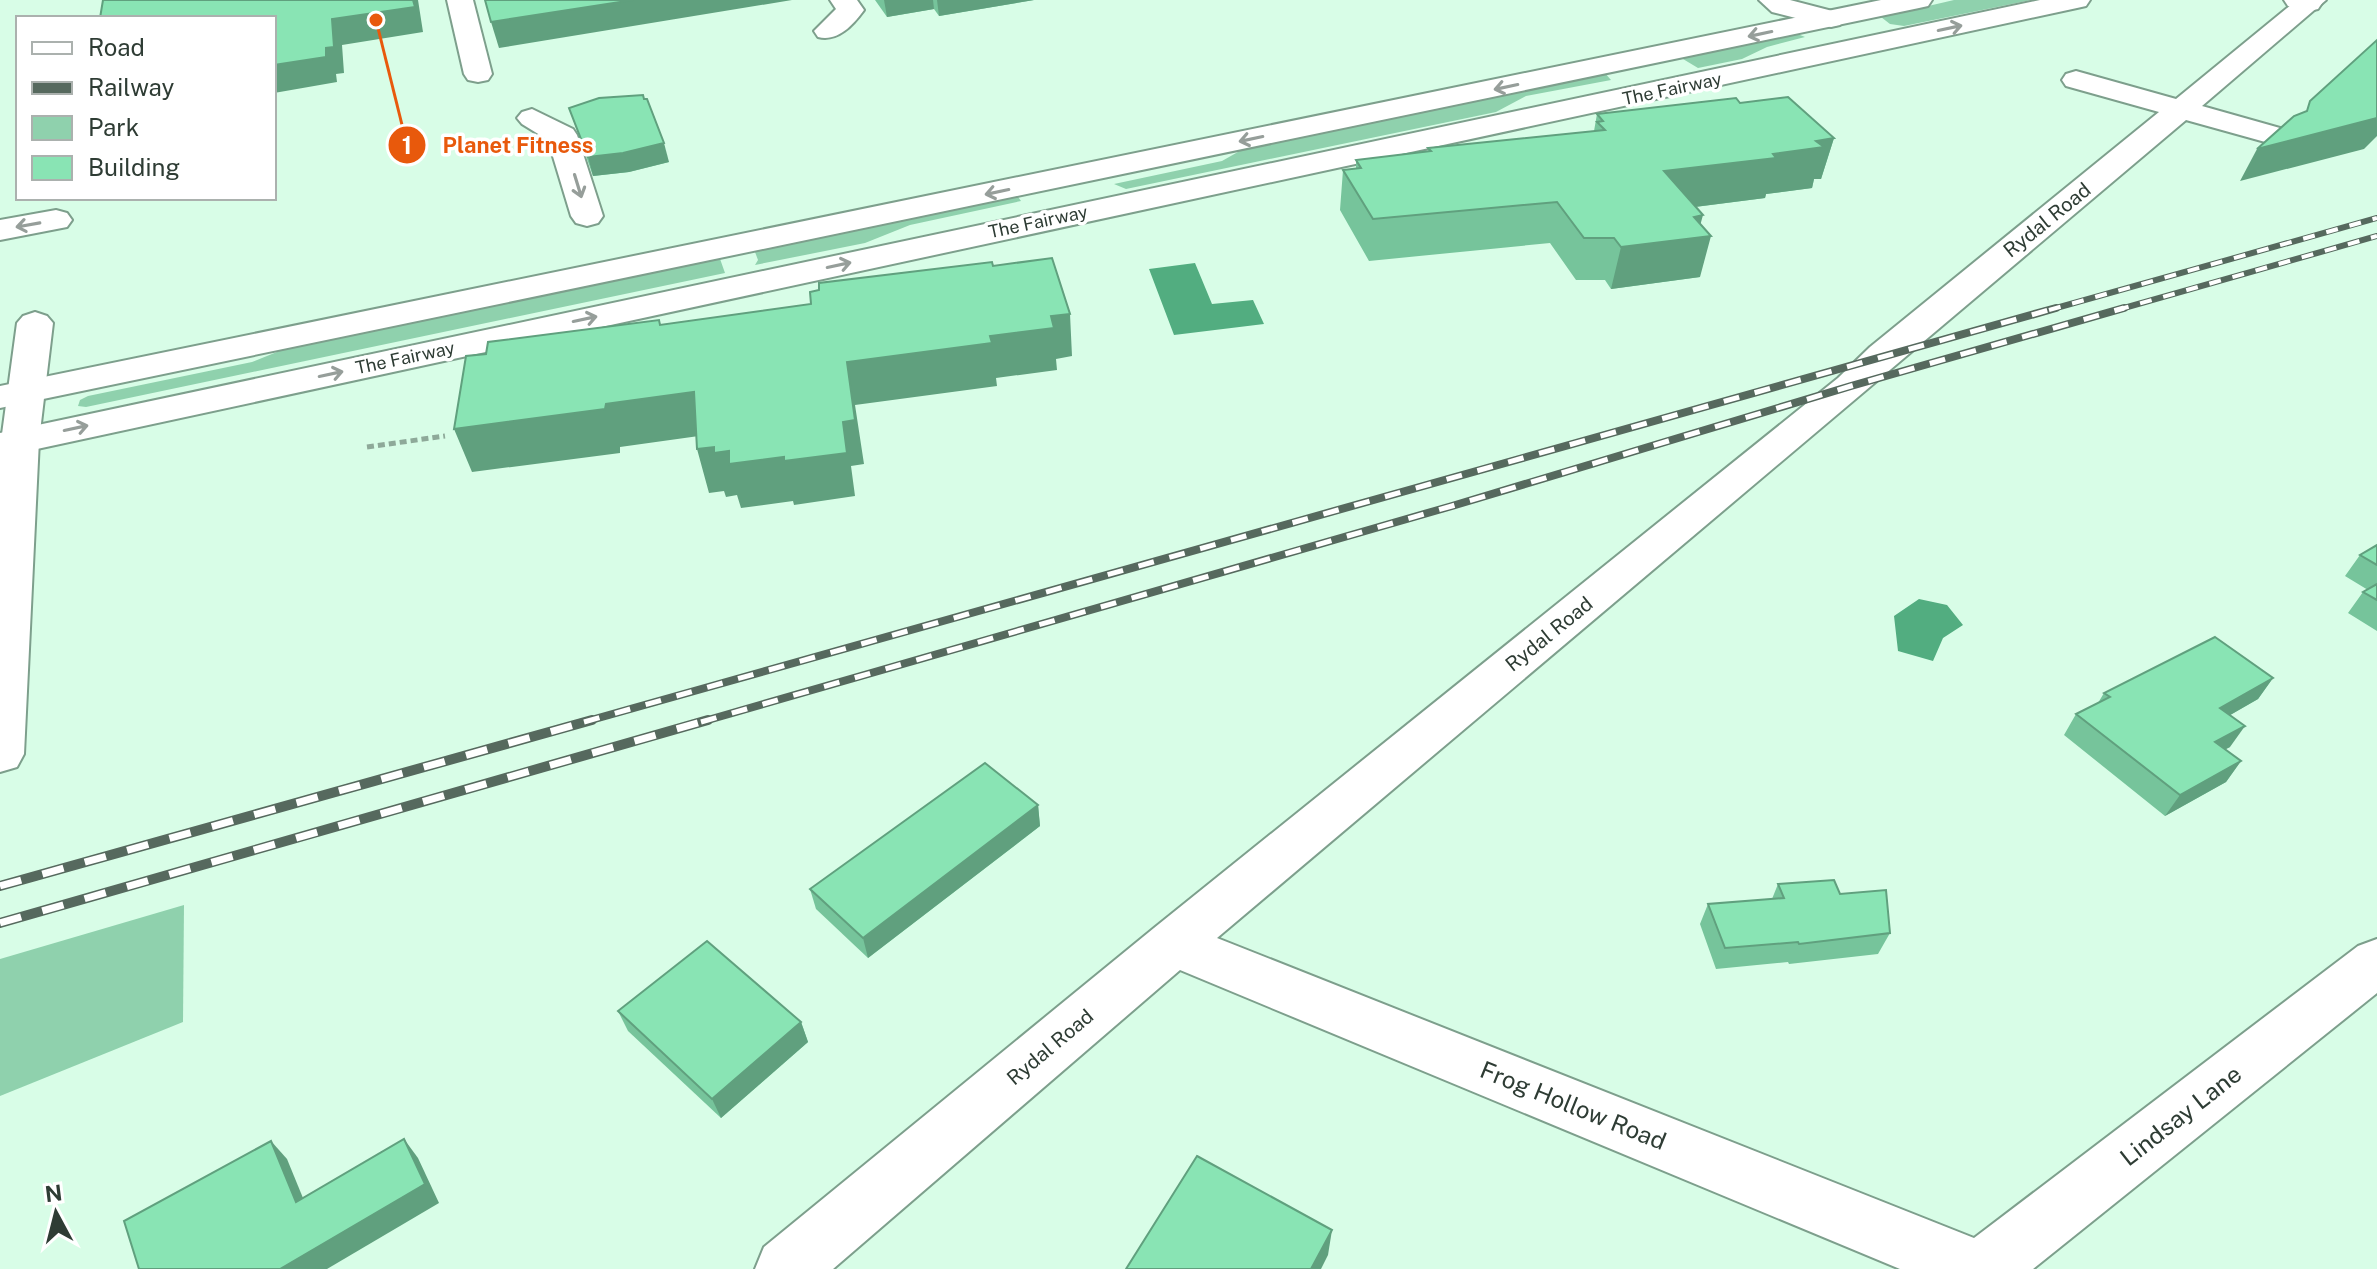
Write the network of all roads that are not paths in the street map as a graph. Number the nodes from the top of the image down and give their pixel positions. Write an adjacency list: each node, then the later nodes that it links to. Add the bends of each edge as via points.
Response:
1 (460, 0): 10 (main road)
2 (843, 0): 8 (main road, via 851,10)
3 (1772, 0): 7 (main road, via 1781,6)
4 (1919, 0): 7 (main road, The Fairway)
5 (2077, 0): 9 (main road, The Fairway, one-way to 5)
6 (2306, 1): 12 (main road, Rydal Road)
7 (1826, 9): 9 (main road); 19 (main road, The Fairway, one-way to 19)
8 (828, 31)
9 (1874, 45): 20 (main road, The Fairway, one-way to 9)
10 (478, 74)
11 (2076, 80): 12 (main road)
12 (2183, 108): 14 (main road); 23 (main road, Rydal Road)
13 (532, 118): 15 (main road, one-way to 15, via 562,135)
14 (2276, 136)
15 (587, 216)
16 (56, 220): 17 (main road, one-way to 17)
17 (0, 230)
18 (35, 323): 19 (main road)
19 (13, 395): 20 (main road)
20 (10, 443): 21 (main road)
21 (7, 543): 22 (main road)
22 (0, 754)
23 (1173, 944): 25 (main road, Rydal Road); 26 (main road, Frog Hollow Road)
24 (2377, 962): 27 (main road, Lindsay Lane)
25 (786, 1269)
26 (1974, 1269)
27 (1984, 1269)

